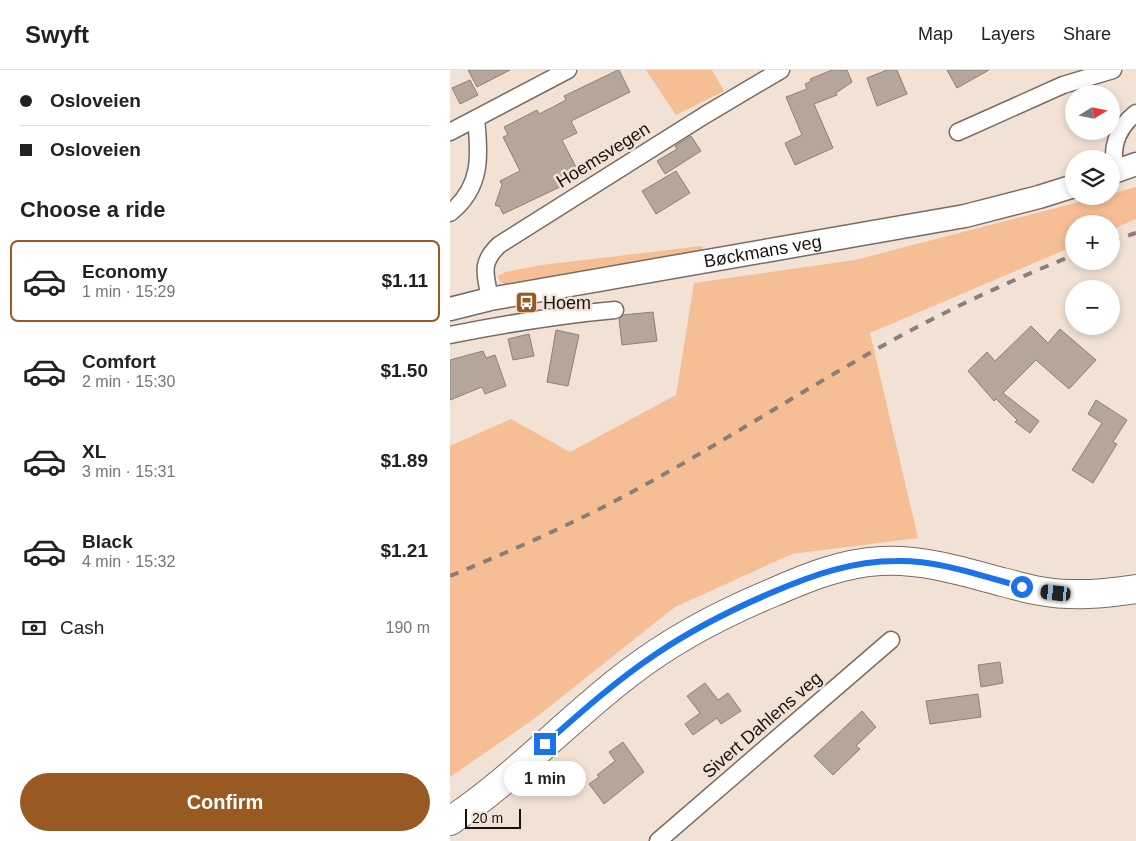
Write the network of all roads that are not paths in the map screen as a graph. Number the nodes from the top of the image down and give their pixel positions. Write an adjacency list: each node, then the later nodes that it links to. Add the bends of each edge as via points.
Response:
1 (568, 70): 5 (street)
2 (781, 70): 11 (street, Hoemsvegen, via 499,245 486,263)
3 (1113, 70): 7 (street, via 1063,85)
4 (1136, 113): 8 (street, via 1122,126 1117,136 1113,160)
5 (476, 119): 6 (street); 10 (street, via 480,152 476,175 458,207)
6 (450, 132)
7 (958, 132)
8 (1121, 169)
9 (1065, 189): 11 (main road, Bøckmans veg, via 965,216)
10 (450, 213)
11 (490, 299): 12 (main road, Bøckmans veg)
12 (450, 309)
13 (615, 310): 14 (street, via 511,323)
14 (450, 335)
15 (1136, 588): 17 (highway, via 1072,595 1039,591 927,563 899,561 859,563 804,578 702,626 656,654 574,718 501,783)
16 (891, 640): 18 (street, Sivert Dahlens veg)
17 (450, 821)
18 (658, 841)

